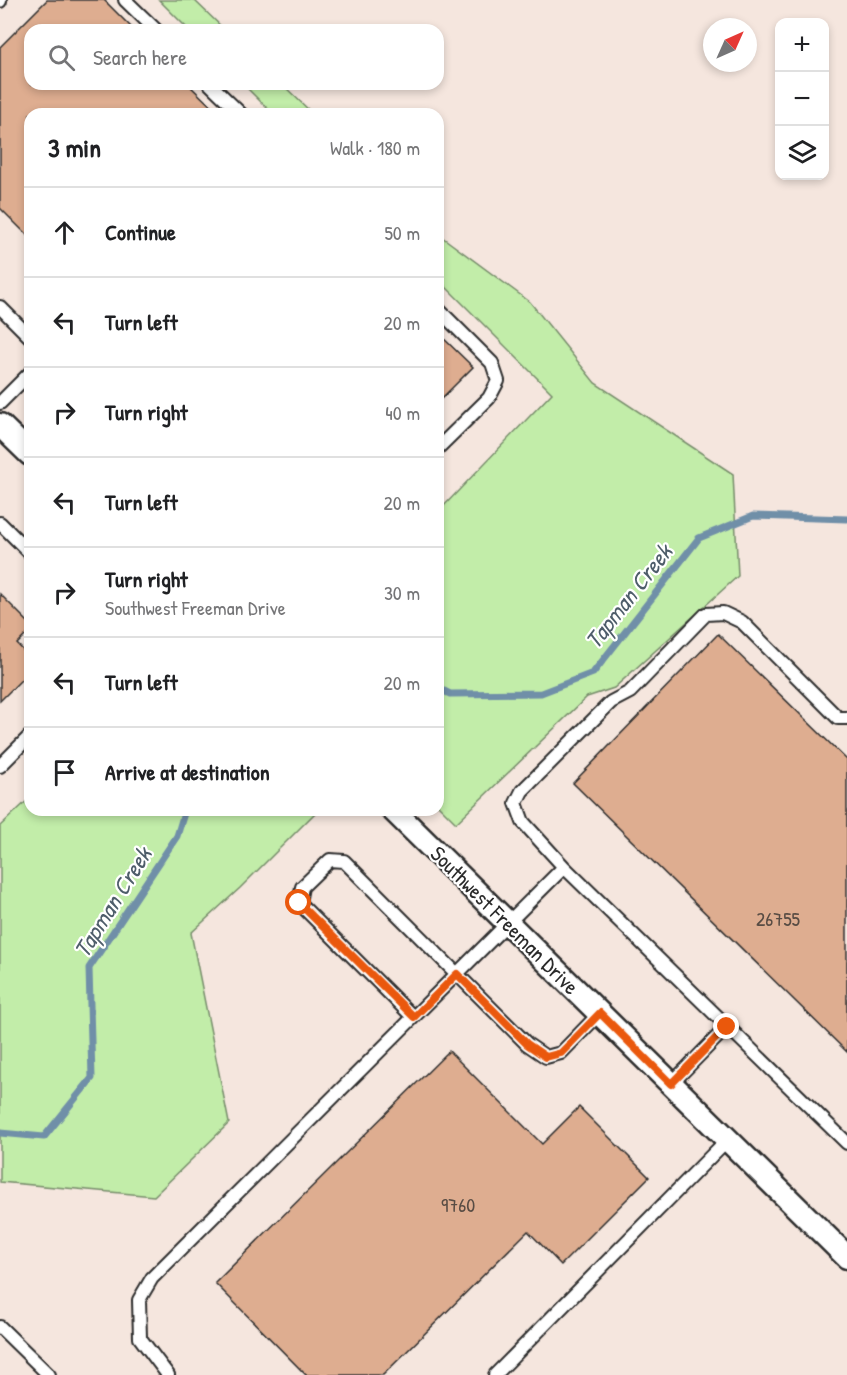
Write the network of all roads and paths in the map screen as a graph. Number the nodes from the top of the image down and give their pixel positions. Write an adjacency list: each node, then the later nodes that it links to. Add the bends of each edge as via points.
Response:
1 (125, 0): 2 (lane)
2 (150, 24)
3 (216, 90): 4 (lane)
4 (235, 108)
5 (0, 307): 7 (lane)
6 (444, 315): 11 (lane, via 492,363 498,381 489,398)
7 (24, 331)
8 (24, 379): 9 (lane)
9 (0, 403)
10 (0, 425): 12 (street)
11 (444, 442)
12 (24, 448)
13 (0, 523): 14 (lane)
14 (24, 547)
15 (847, 717): 19 (lane, via 838,718 822,704 742,622 723,613 706,614 630,692 611,702 522,791 516,803 523,822)
16 (24, 742): 17 (lane)
17 (0, 766)
18 (399, 816): 20 (street, Southwest Freeman Drive)
19 (564, 867): 20 (lane); 24 (lane)
20 (508, 922): 21 (lane); 22 (street, Southwest Freeman Drive)
21 (457, 974): 22 (lane, via 527,1044 546,1057 561,1053); 23 (lane); 23 (lane, via 344,861 330,860 302,887 299,903)
22 (600, 1013): 25 (street, Southwest Freeman Drive)
23 (414, 1017): 31 (lane, via 152,1278 139,1299 140,1338)
24 (727, 1027): 25 (lane); 27 (lane)
25 (671, 1084): 26 (street, Southwest Freeman Drive)
26 (727, 1140): 28 (street, Southwest Freeman Drive); 32 (lane)
27 (847, 1143)
28 (843, 1246)
29 (0, 1327): 30 (lane)
30 (49, 1375)
31 (168, 1375)
32 (495, 1375)

